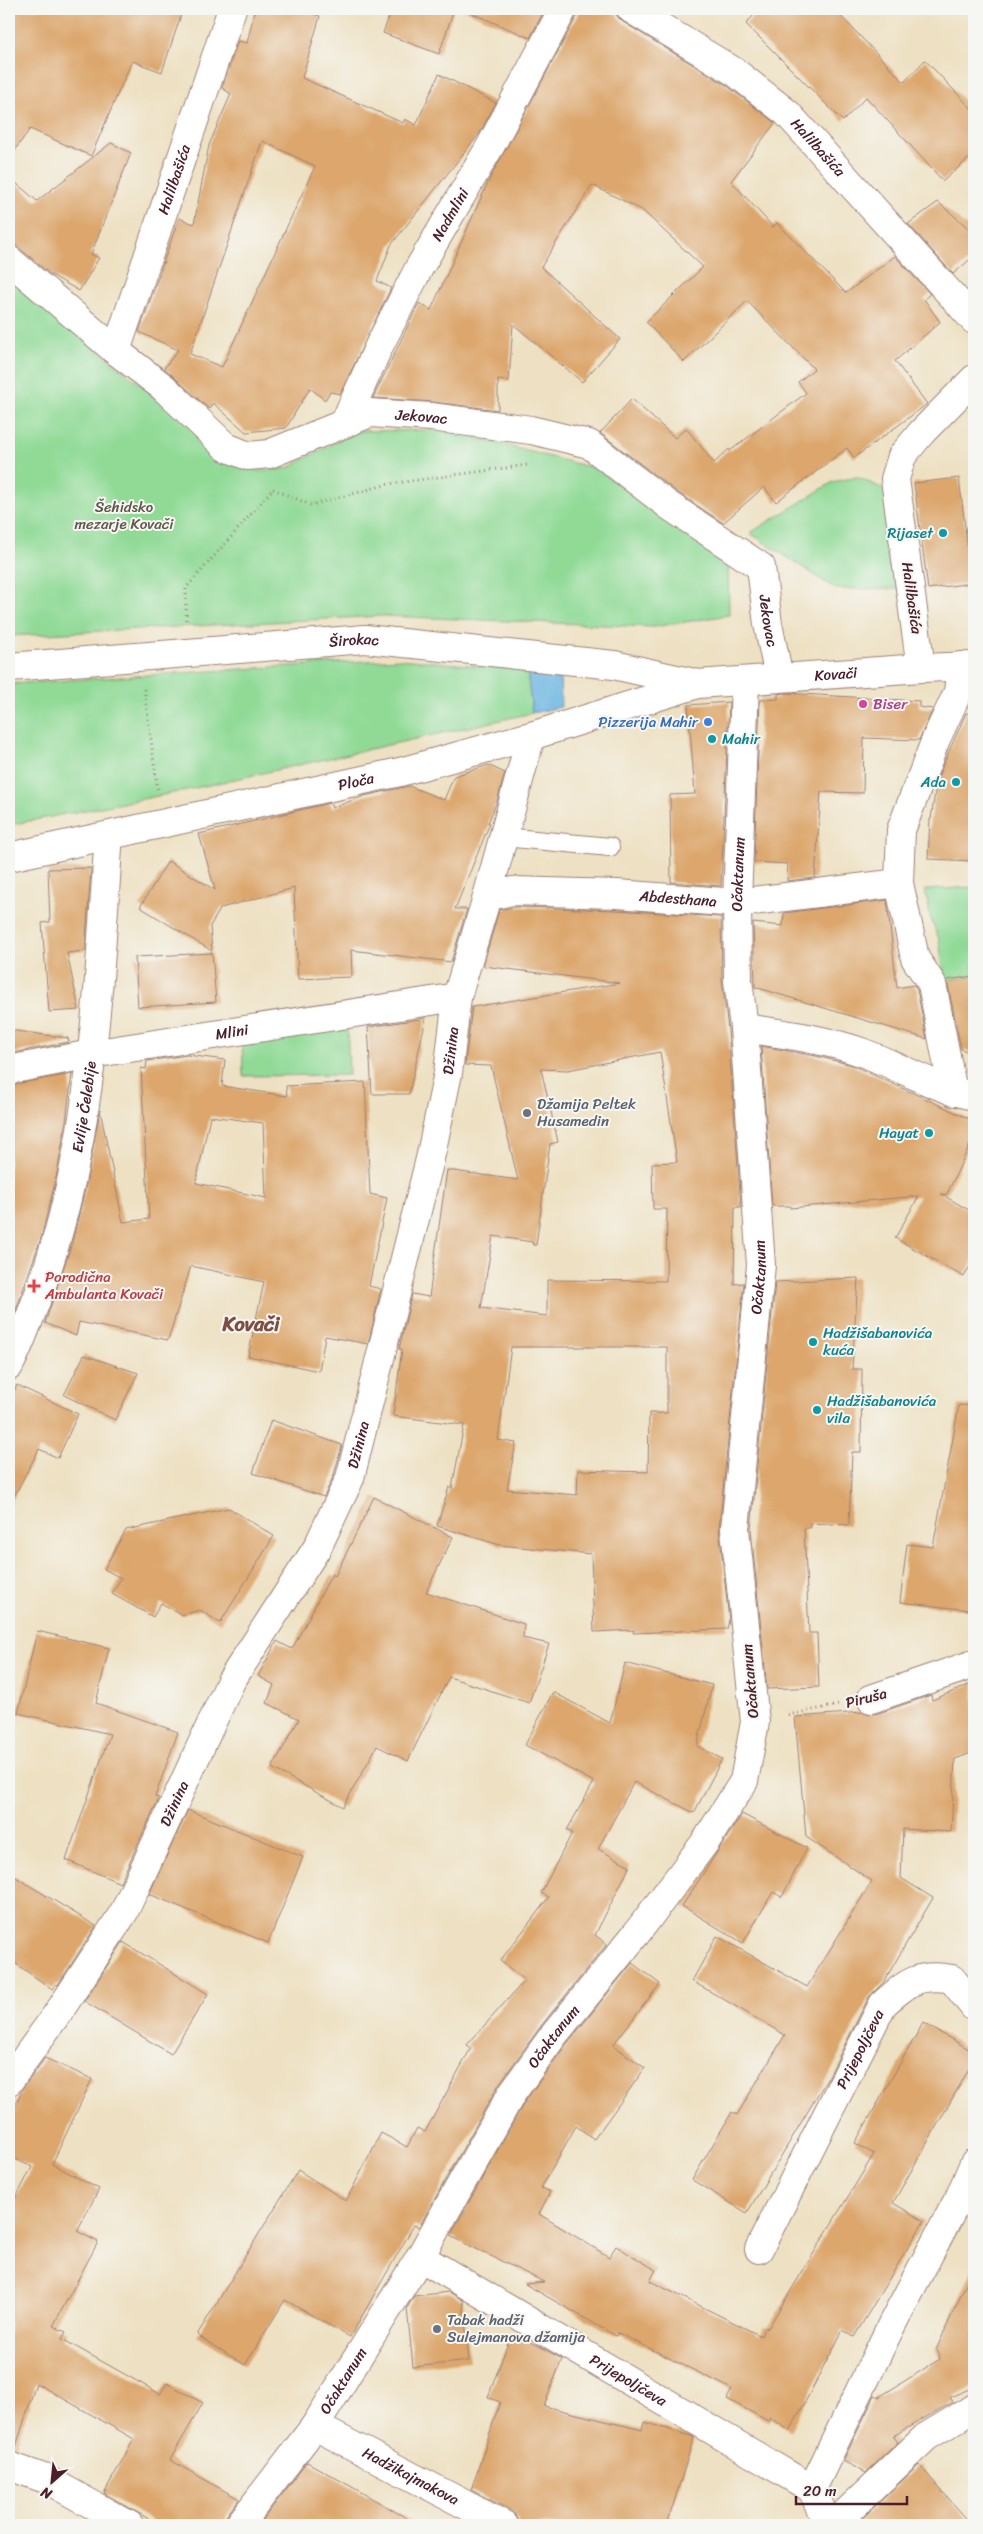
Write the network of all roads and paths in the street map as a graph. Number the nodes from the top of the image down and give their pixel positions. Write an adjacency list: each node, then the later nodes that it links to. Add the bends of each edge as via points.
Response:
1 (232, 9): 6 (street, Halilbašića)
2 (563, 9): 8 (street, Nadmlini, via 491,145 419,268)
3 (631, 9): 5 (street, Halilbašića, via 735,72 787,113)
4 (9, 260): 6 (street, Jekovac)
5 (974, 320)
6 (116, 351): 9 (street, Jekovac, via 163,387 226,447 248,456)
7 (974, 379): 15 (street, Halilbašića, via 902,456 896,479)
8 (344, 424): 9 (street, Jekovac); 16 (street, Jekovac, via 370,413 398,414 531,430 589,444 668,505 761,567 768,624)
9 (279, 450): 11 (path, via 279,483)
10 (533, 464): 11 (path, via 389,484 311,506)
11 (273, 489): 12 (path, via 186,588)
12 (187, 653): 14 (street, Širokac); 19 (street, Širokac, via 365,639 614,665)
13 (967, 666): 15 (street, Kovači); 26 (street, via 901,830)
14 (9, 667)
15 (921, 668): 16 (street, Kovači)
16 (780, 677): 18 (street, Kovači)
17 (142, 680): 21 (path)
18 (745, 682): 19 (street, Kovači); 28 (street, Očaktanum)
19 (698, 684): 20 (street, Ploča)
20 (530, 736): 22 (street, Džinina); 23 (street, Ploča, via 400,772)
21 (159, 798)
22 (503, 837): 24 (lane); 27 (street, Džinina)
23 (106, 838): 25 (street, Ploča); 31 (street, Evlije Čelebije, via 104,907)
24 (610, 847)
25 (9, 857)
26 (899, 883): 28 (street, Abdesthana); 33 (street, via 915,958 932,984)
27 (487, 897): 28 (street, Abdesthana, via 512,891 617,894); 29 (street, Džinina)
28 (737, 903): 30 (street, Očaktanum, via 738,980)
29 (457, 997): 31 (street, Mlini); 39 (street, Džinina, via 448,1073 430,1159 350,1478 318,1548 231,1681 124,1912)
30 (744, 1028): 33 (street, via 814,1039 862,1053); 37 (street, Očaktanum, via 761,1265 735,1529)
31 (91, 1054): 32 (street, Mlini); 34 (street, Evlije Čelebije, via 76,1164 54,1253)
32 (9, 1070)
33 (964, 1094)
34 (9, 1366)
35 (974, 1664): 36 (street, Piruša)
36 (871, 1699): 37 (path, Piruša)
37 (755, 1722): 42 (street, Očaktanum, via 744,1781 706,1841 512,2093)
38 (974, 2006): 41 (street, Prijepoljčeva, via 952,1979 929,1975 903,1986 883,2004)
39 (9, 2082)
40 (974, 2163): 46 (street)
41 (759, 2249)
42 (420, 2257): 44 (street, Očaktanum); 46 (street, Prijepoljčeva)
43 (974, 2408): 51 (street, via 926,2437)
44 (315, 2426): 48 (street, Očaktanum); 49 (street, Hadžikajmakova)
45 (9, 2466): 47 (street, via 46,2479)
46 (812, 2489): 50 (street)
47 (129, 2525)
48 (239, 2525)
49 (504, 2525)
50 (828, 2525)
51 (832, 2525)

